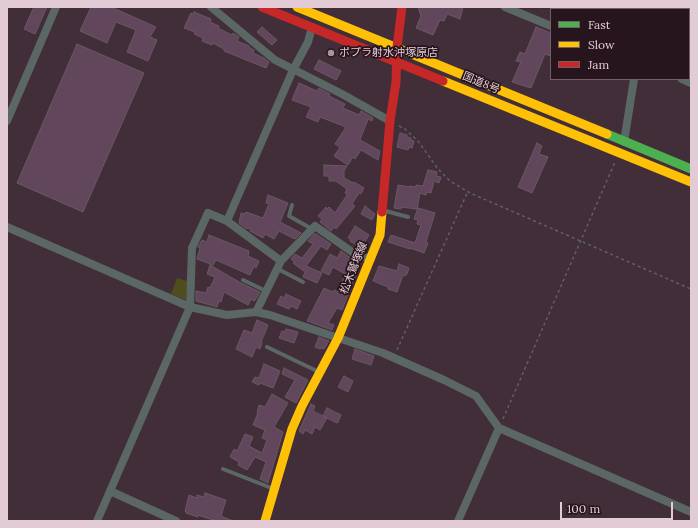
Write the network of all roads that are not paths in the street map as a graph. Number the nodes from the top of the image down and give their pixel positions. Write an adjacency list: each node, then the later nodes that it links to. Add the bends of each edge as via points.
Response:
1 (56, 7): 13 (street)
2 (211, 7): 11 (street, via 275,60)
3 (262, 7): 8 (main road, 国道8号)
4 (297, 7): 9 (main road, 国道8号)
5 (402, 7): 9 (main road, 松木鷲塚線)
6 (505, 7): 7 (street)
7 (550, 26)
8 (312, 27): 10 (main road, 国道8号); 11 (street, via 308,42)
9 (396, 47): 10 (main road, 松木鷲塚線); 15 (main road, 国道8号)
10 (397, 61): 14 (main road, 松木鷲塚線); 17 (main road, 国道8号)
11 (293, 70): 14 (street); 21 (street)
12 (634, 80): 15 (street)
13 (7, 121)
14 (390, 121): 19 (main road, 松木鷲塚線)
15 (624, 142): 16 (main road, 国道8号)
16 (691, 169)
17 (691, 182)
18 (292, 205): 23 (lane, via 289,216)
19 (382, 210): 20 (lane); 24 (main road, 松木鷲塚線, via 380,235)
20 (408, 217)
21 (227, 220): 25 (street); 29 (street, via 208,213 192,248)
22 (7, 227): 29 (street)
23 (312, 229): 24 (street, via 315,226 355,254); 25 (street)
24 (371, 259): 31 (main road, 松木鷲塚線)
25 (280, 265): 27 (lane); 28 (street)
26 (243, 280): 28 (lane)
27 (303, 282)
28 (266, 291): 30 (street)
29 (190, 307): 30 (street, via 227,315); 37 (street)
30 (256, 312): 31 (street, via 270,314)
31 (338, 338): 33 (main road, 松木鷲塚線); 34 (street, via 394,358 476,396)
32 (267, 347): 33 (lane)
33 (319, 372): 36 (main road, 松木鷲塚線, via 292,429)
34 (499, 428): 38 (street); 42 (street)
35 (223, 469): 36 (lane)
36 (274, 490): 41 (main road, 松木鷲塚線)
37 (110, 491): 39 (street); 40 (street)
38 (691, 512)
39 (97, 521)
40 (176, 521)
41 (265, 521)
42 (458, 521)

